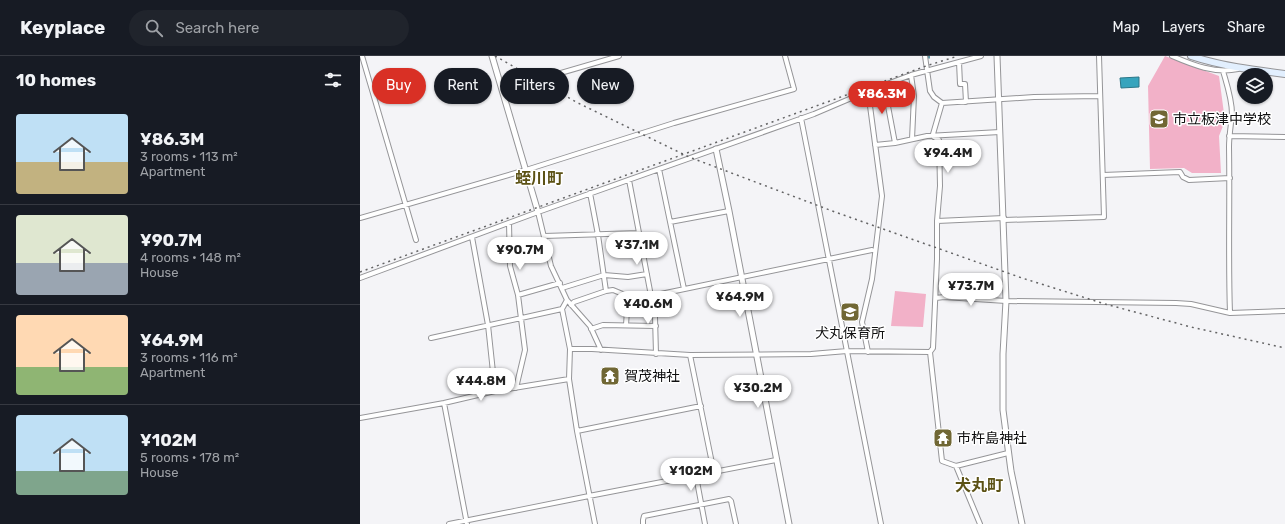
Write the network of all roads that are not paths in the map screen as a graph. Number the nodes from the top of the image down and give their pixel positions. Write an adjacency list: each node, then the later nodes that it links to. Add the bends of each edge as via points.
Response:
1 (362, 56): 43 (street)
2 (492, 56): 20 (street)
3 (619, 56): 14 (street)
4 (785, 56): 38 (street, via 794,89 674,123)
5 (925, 56): 15 (street)
6 (981, 56): 11 (street)
7 (997, 56): 24 (street)
8 (1099, 56): 23 (street)
9 (1172, 56): 16 (street, via 1193,65)
10 (1191, 56): 12 (main road)
11 (959, 62): 15 (street); 25 (street, via 960,84 965,84)
12 (1242, 68)
13 (1237, 69): 16 (street)
14 (569, 71)
15 (927, 71): 19 (street); 26 (street, via 930,91)
16 (1223, 72): 30 (street, via 1232,113)
17 (1273, 72): 18 (main road)
18 (1285, 74)
19 (911, 76): 21 (street); 33 (street, via 914,96)
20 (500, 83)
21 (884, 85): 22 (street); 34 (street)
22 (868, 91): 28 (street); 35 (street)
23 (1100, 96): 24 (street); 39 (street)
24 (999, 100): 25 (street); 29 (street)
25 (966, 102): 26 (street)
26 (942, 103): 31 (street)
27 (506, 104): 38 (street)
28 (801, 118): 36 (street); 57 (street)
29 (1000, 132): 31 (street); 47 (street)
30 (1229, 136): 32 (street); 40 (street)
31 (934, 137): 33 (street); 48 (street, via 939,140 940,186)
32 (1285, 137)
33 (912, 139): 34 (street)
34 (895, 143): 35 (street)
35 (875, 145): 85 (street, via 882,196 872,279 862,322)
36 (716, 149): 37 (street); 44 (street)
37 (658, 169): 41 (street); 49 (street)
38 (526, 170): 43 (street); 45 (street)
39 (1103, 174): 40 (street, via 1180,172 1189,180); 47 (street, via 1104,217)
40 (1230, 178): 75 (street)
41 (629, 180): 42 (street); 51 (street)
42 (590, 193): 45 (street); 52 (street)
43 (406, 205): 46 (street); 55 (street)
44 (729, 211): 49 (street); 61 (street)
45 (538, 212): 50 (street); 53 (street)
46 (360, 218)
47 (1004, 219): 48 (street); 71 (street)
48 (937, 221): 69 (street)
49 (670, 222): 64 (street)
50 (509, 224): 54 (street); 66 (street, via 510,266)
51 (638, 233): 52 (street); 58 (street)
52 (598, 235): 53 (street); 59 (street)
53 (544, 236): 62 (street, via 551,266)
54 (472, 237): 60 (street); 77 (street)
55 (416, 240)
56 (872, 250): 57 (street)
57 (829, 258): 61 (street); 84 (street)
58 (647, 274): 59 (street, via 628,277); 68 (street)
59 (604, 275): 63 (street); 65 (street)
60 (360, 278)
61 (741, 278): 64 (street); 88 (street)
62 (560, 283): 63 (street); 66 (street)
63 (562, 288): 70 (street)
64 (684, 289): 68 (street)
65 (606, 291): 67 (street, via 613,290); 72 (street)
66 (518, 295): 76 (street)
67 (628, 296): 68 (street); 78 (street)
68 (651, 296): 79 (street)
69 (936, 298): 71 (street); 86 (street, via 933,348)
70 (567, 300): 72 (street); 73 (street)
71 (1006, 301): 75 (street, via 1176,303); 97 (street, via 1003,410)
72 (571, 305): 80 (street)
73 (562, 309): 76 (street); 82 (street)
74 (1285, 312): 75 (street)
75 (1230, 313)
76 (522, 319): 77 (street); 91 (street, via 525,350)
77 (488, 325): 81 (street); 92 (street)
78 (626, 325): 79 (street); 80 (street, via 603,325)
79 (656, 326): 87 (street)
80 (591, 329): 83 (street)
81 (431, 338)
82 (570, 350): 83 (street); 90 (street)
83 (601, 350): 87 (street)
84 (847, 351): 85 (street); 88 (street); 111 (street)
85 (868, 352): 86 (street)
86 (930, 352): 99 (street, via 942,461)
87 (656, 354): 89 (street)
88 (756, 354): 89 (street); 98 (street)
89 (690, 355): 94 (street)
90 (569, 379): 91 (street); 96 (street)
91 (516, 388): 92 (street)
92 (495, 391): 93 (street)
93 (444, 403): 95 (street); 104 (street)
94 (701, 406): 96 (street); 100 (street)
95 (360, 418)
96 (577, 431): 102 (street)
97 (1008, 454): 99 (street); 113 (street)
98 (776, 460): 100 (street); 110 (street)
99 (956, 466): 112 (street)
100 (714, 473): 101 (street)
101 (696, 476): 102 (street); 103 (street)
102 (589, 496): 104 (street); 106 (street)
103 (702, 504): 107 (street, via 644,516); 108 (street); 109 (street, via 729,499)
104 (467, 522): 105 (street)
105 (449, 524)
106 (595, 524)
107 (643, 524)
108 (706, 524)
109 (736, 524)
110 (789, 524)
111 (880, 524)
112 (980, 524)
113 (1022, 524)

